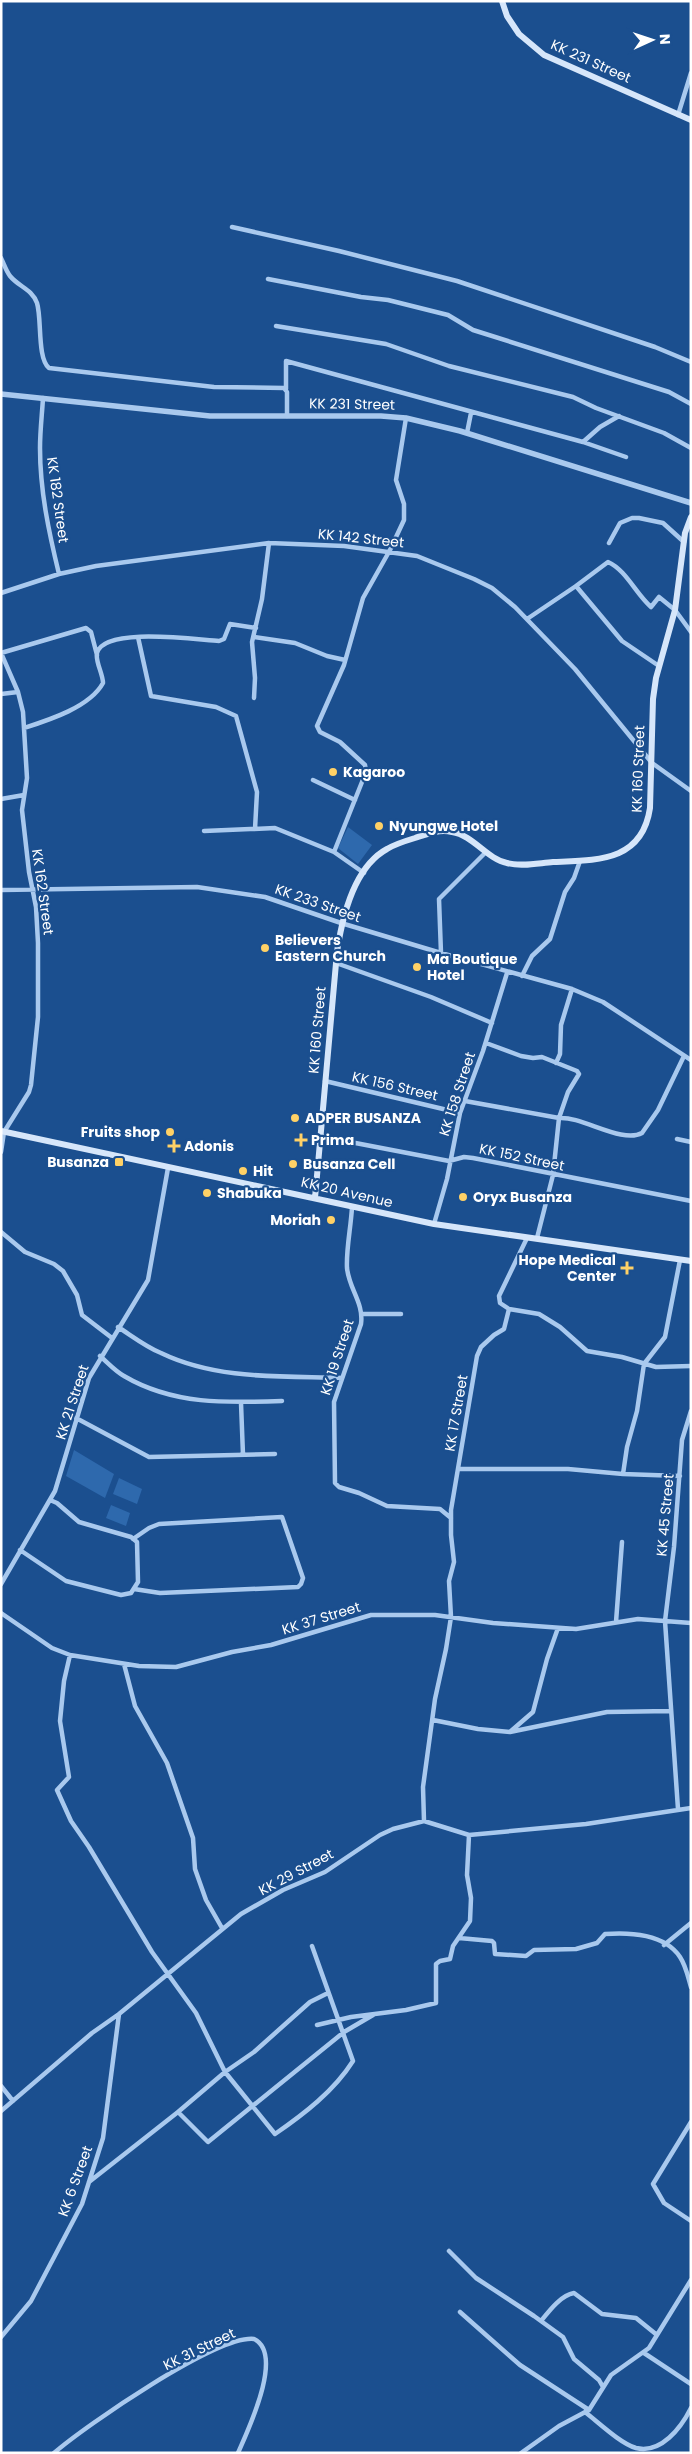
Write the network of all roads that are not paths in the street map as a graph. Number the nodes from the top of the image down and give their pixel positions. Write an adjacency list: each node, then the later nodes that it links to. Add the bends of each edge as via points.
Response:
1 (502, 1): 3 (main road, KK 231 Street, via 519,34 544,55)
2 (691, 73): 3 (street)
3 (678, 115): 4 (main road, KK 231 Street)
4 (691, 120)
5 (232, 227): 9 (street, via 457,281 655,346)
6 (1, 258): 10 (street, via 11,277 32,293 40,318 43,353 49,368 214,387)
7 (268, 279): 13 (street, via 388,300 448,315 473,330 669,392)
8 (276, 326): 16 (street, via 386,344 449,366 573,397)
9 (691, 362)
10 (286, 389): 14 (street, via 286,361); 15 (street)
11 (1, 394): 12 (street, KK 231 Street)
12 (43, 398): 15 (street, KK 231 Street, via 210,416); 28 (street, KK 182 Street, via 40,449 43,490)
13 (691, 404)
14 (471, 413): 18 (street); 19 (street)
15 (287, 416): 17 (street, KK 231 Street)
16 (619, 416): 19 (street); 20 (street, via 664,433)
17 (406, 418): 18 (street, KK 231 Street); 27 (street, via 396,480 405,514)
18 (467, 433): 22 (street, KK 231 Street)
19 (583, 442): 21 (street)
20 (691, 448)
21 (626, 457)
22 (691, 503)
23 (691, 517): 24 (main road, KK 160 Street)
24 (684, 542): 26 (street, via 663,523 632,518 620,523); 31 (main road, KK 160 Street)
25 (269, 543): 27 (street, KK 142 Street); 28 (street, KK 142 Street); 33 (street)
26 (609, 543)
27 (390, 550): 32 (street, KK 142 Street, via 431,560 492,588); 39 (street, via 363,598)
28 (59, 574): 30 (street, KK 142 Street)
29 (576, 586): 31 (street, via 608,562 615,565 651,607 659,597); 32 (street); 40 (street, via 622,640)
30 (1, 593)
31 (674, 610): 34 (street); 40 (main road, KK 160 Street)
32 (527, 619): 45 (street, KK 142 Street, via 586,682)
33 (256, 628): 35 (street, via 230,624 224,639 219,641 160,635); 36 (street)
34 (691, 632)
35 (138, 637): 38 (street, via 107,642 98,650); 51 (street, via 151,696 216,707 236,716 258,792)
36 (254, 637): 39 (street, via 295,643); 43 (street)
37 (1, 653): 38 (street, via 86,628 91,632); 41 (street, KK 162 Street)
38 (97, 656): 44 (street, via 103,683 96,692 64,714)
39 (345, 660): 50 (street, via 317,726 320,732 340,742 365,765 366,772)
40 (659, 666): 45 (main road, KK 160 Street, via 653,699)
41 (18, 692): 42 (street); 44 (street, KK 162 Street)
42 (1, 694)
43 (254, 698)
44 (24, 728): 48 (street, KK 162 Street, via 27,778)
45 (652, 763): 47 (street, KK 142 Street); 55 (main road, KK 160 Street, via 650,808 644,832 621,852)
46 (313, 780): 50 (street)
47 (691, 791)
48 (24, 795): 49 (street); 58 (street, KK 162 Street, via 25,847)
49 (1, 799)
50 (354, 800): 53 (street)
51 (255, 829): 52 (street); 53 (street, via 282,830)
52 (204, 832)
53 (334, 852): 56 (street)
54 (486, 852): 55 (main road, KK 160 Street, via 513,864); 56 (main road, KK 160 Street, via 460,834 434,832 385,850); 60 (street, via 439,899)
55 (580, 861): 63 (street, via 565,892 550,939 532,956)
56 (364, 873): 59 (main road, KK 160 Street)
57 (1, 890): 58 (street, KK 233 Street)
58 (34, 890): 59 (street, KK 233 Street, via 205,888 265,897); 74 (street, KK 162 Street, via 39,999 31,1085 30,1092)
59 (341, 923): 60 (street, KK 233 Street); 61 (main road, KK 160 Street)
60 (441, 953): 62 (street, KK 233 Street)
61 (336, 963): 65 (street); 70 (main road, KK 160 Street)
62 (506, 972): 63 (street, KK 233 Street); 65 (street, KK 158 Street)
63 (522, 976): 64 (street, KK 233 Street)
64 (572, 989): 67 (street, KK 233 Street, via 611,1007); 69 (street, via 561,1025 560,1054)
65 (492, 1023): 66 (street, KK 158 Street)
66 (486, 1043): 69 (street, via 521,1056 542,1057); 71 (street, KK 158 Street)
67 (684, 1056): 68 (street, KK 233 Street); 73 (street, via 658,1110 639,1134 604,1130 570,1118)
68 (691, 1060)
69 (556, 1063): 73 (street, via 579,1073)
70 (325, 1081): 72 (street, KK 156 Street); 75 (main road, KK 160 Street)
71 (465, 1101): 72 (street, KK 158 Street); 73 (street)
72 (460, 1113): 79 (street, KK 158 Street)
73 (559, 1118): 81 (street)
74 (3, 1131): 78 (street); 80 (main road, KK 20 Avenue)
75 (319, 1136): 79 (street, KK 152 Street); 82 (main road, KK 160 Street)
76 (677, 1140): 77 (street)
77 (691, 1142)
78 (1, 1152)
79 (449, 1161): 81 (street, KK 152 Street, via 473,1158); 85 (street, KK 158 Street)
80 (168, 1168): 82 (main road, KK 20 Avenue); 94 (street, KK 21 Street, via 148,1280)
81 (553, 1175): 83 (street, KK 152 Street); 88 (street)
82 (315, 1198): 84 (main road, KK 20 Avenue)
83 (691, 1201)
84 (352, 1207): 85 (main road, KK 20 Avenue); 92 (street, KK 19 Street, via 347,1268)
85 (434, 1224): 87 (main road, KK 20 Avenue)
86 (1, 1232): 95 (street, via 25,1252 63,1271 77,1295 82,1315)
87 (527, 1238): 88 (main road, KK 20 Avenue); 91 (street, via 499,1296 500,1304)
88 (536, 1238): 89 (main road, KK 20 Avenue)
89 (680, 1260): 90 (main road, KK 20 Avenue); 97 (street, via 666,1337)
90 (691, 1261)
91 (509, 1309): 97 (street, via 539,1314 587,1351); 106 (street, KK 17 Street, via 504,1329 481,1347 477,1356)
92 (363, 1314): 93 (street); 99 (street, KK 19 Street)
93 (401, 1314)
94 (118, 1327): 95 (street, KK 21 Street); 99 (street, via 158,1352 223,1373)
95 (112, 1338): 96 (street, KK 21 Street)
96 (100, 1356): 101 (street, via 122,1376 149,1389 182,1399); 103 (street, KK 21 Street)
97 (644, 1364): 98 (street); 107 (street)
98 (691, 1366)
99 (342, 1378): 110 (street, KK 19 Street, via 334,1402 336,1485 387,1506 440,1509)
100 (282, 1401): 101 (street)
101 (241, 1403): 105 (street)
102 (691, 1411): 108 (street, KK 45 Street, via 682,1440)
103 (76, 1418): 105 (street, via 149,1457); 109 (street, KK 21 Street)
104 (275, 1454): 105 (street)
105 (243, 1455)
106 (458, 1469): 107 (street, via 568,1469); 110 (street, KK 17 Street)
107 (624, 1474): 108 (street)
108 (680, 1476): 118 (street, KK 45 Street)
109 (50, 1500): 111 (street, via 79,1522); 113 (street, KK 21 Street)
110 (451, 1518): 117 (street, KK 17 Street, via 454,1562 449,1581)
111 (133, 1539): 115 (street, via 137,1542 138,1582); 115 (street, via 160,1524 282,1518 303,1578 298,1587 160,1593)
112 (622, 1542): 119 (street)
113 (20, 1550): 114 (street, KK 21 Street); 115 (street, via 66,1581 121,1596)
114 (1, 1584)
115 (134, 1589)
116 (1, 1613): 122 (street, KK 37 Street, via 52,1648)
117 (450, 1617): 121 (street, KK 37 Street); 123 (street, KK 37 Street, via 371,1615 271,1646 232,1652 181,1667); 125 (street, KK 17 Street)
118 (665, 1621): 119 (street, KK 37 Street, via 638,1619); 120 (street, KK 37 Street); 124 (street, KK 45 Street)
119 (616, 1622): 121 (street, KK 37 Street, via 594,1627)
120 (691, 1623)
121 (558, 1628): 126 (street, via 533,1712)
122 (70, 1655): 123 (street, KK 37 Street); 136 (street, via 60,1721 69,1777 57,1793 71,1821)
123 (124, 1664): 132 (street, via 135,1706 167,1764 193,1838 195,1869 206,1900)
124 (670, 1711): 126 (street, via 607,1712); 128 (street, KK 45 Street)
125 (433, 1720): 126 (street); 129 (street, KK 17 Street, via 424,1787)
126 (510, 1732)
127 (691, 1808): 128 (street)
128 (678, 1809): 130 (street, via 608,1822)
129 (424, 1821): 130 (street); 132 (street, KK 29 Street, via 393,1828 325,1872 283,1890)
130 (469, 1835): 133 (street, via 467,1875 471,1912 469,1924)
131 (691, 1923): 134 (street)
132 (222, 1928): 136 (street, KK 29 Street)
133 (459, 1938): 134 (street, via 492,1942 496,1955 509,1956 526,1956 534,1950 583,1947 607,1934 640,1934); 140 (street, via 450,1959 436,1964 436,2003)
134 (664, 1945): 137 (street, via 680,1957)
135 (312, 1946): 138 (street)
136 (167, 1974): 139 (street, KK 29 Street); 144 (street, via 196,2013)
137 (691, 1987)
138 (328, 1993): 141 (street); 144 (street, via 310,2002 254,2052)
139 (119, 2014): 146 (street, KK 29 Street); 151 (street, KK 6 Street, via 103,2138)
140 (373, 2015): 141 (street); 143 (street)
141 (340, 2019): 142 (street); 143 (street)
142 (317, 2025)
143 (344, 2032): 147 (street); 147 (street, via 353,2061 344,2076 302,2115 275,2134)
144 (225, 2072): 147 (street); 149 (street)
145 (1, 2086): 146 (street)
146 (13, 2101): 148 (street, KK 29 Street)
147 (251, 2106): 149 (street, via 208,2142)
148 (1, 2111)
149 (178, 2112): 151 (street)
150 (691, 2122): 152 (street, via 653,2184 664,2203)
151 (89, 2182): 158 (street, KK 6 Street, via 82,2204 31,2301)
152 (691, 2222)
153 (449, 2251): 156 (street, via 476,2278)
154 (691, 2280): 157 (street)
155 (460, 2312): 162 (street, via 520,2365)
156 (541, 2321): 157 (street, via 568,2294 574,2293 602,2314 636,2318); 161 (street, via 563,2337 574,2359)
157 (657, 2335): 159 (street)
158 (1, 2338)
159 (644, 2353): 160 (street); 161 (street, via 618,2368)
160 (691, 2384)
161 (603, 2387): 162 (street)
162 (587, 2411): 163 (street, via 630,2446 643,2449 664,2442); 166 (street)
163 (690, 2411)
164 (54, 2453): 165 (street, KK 31 Street, via 152,2384 230,2344 254,2339 263,2349 264,2384)
165 (238, 2453)
166 (521, 2453)

